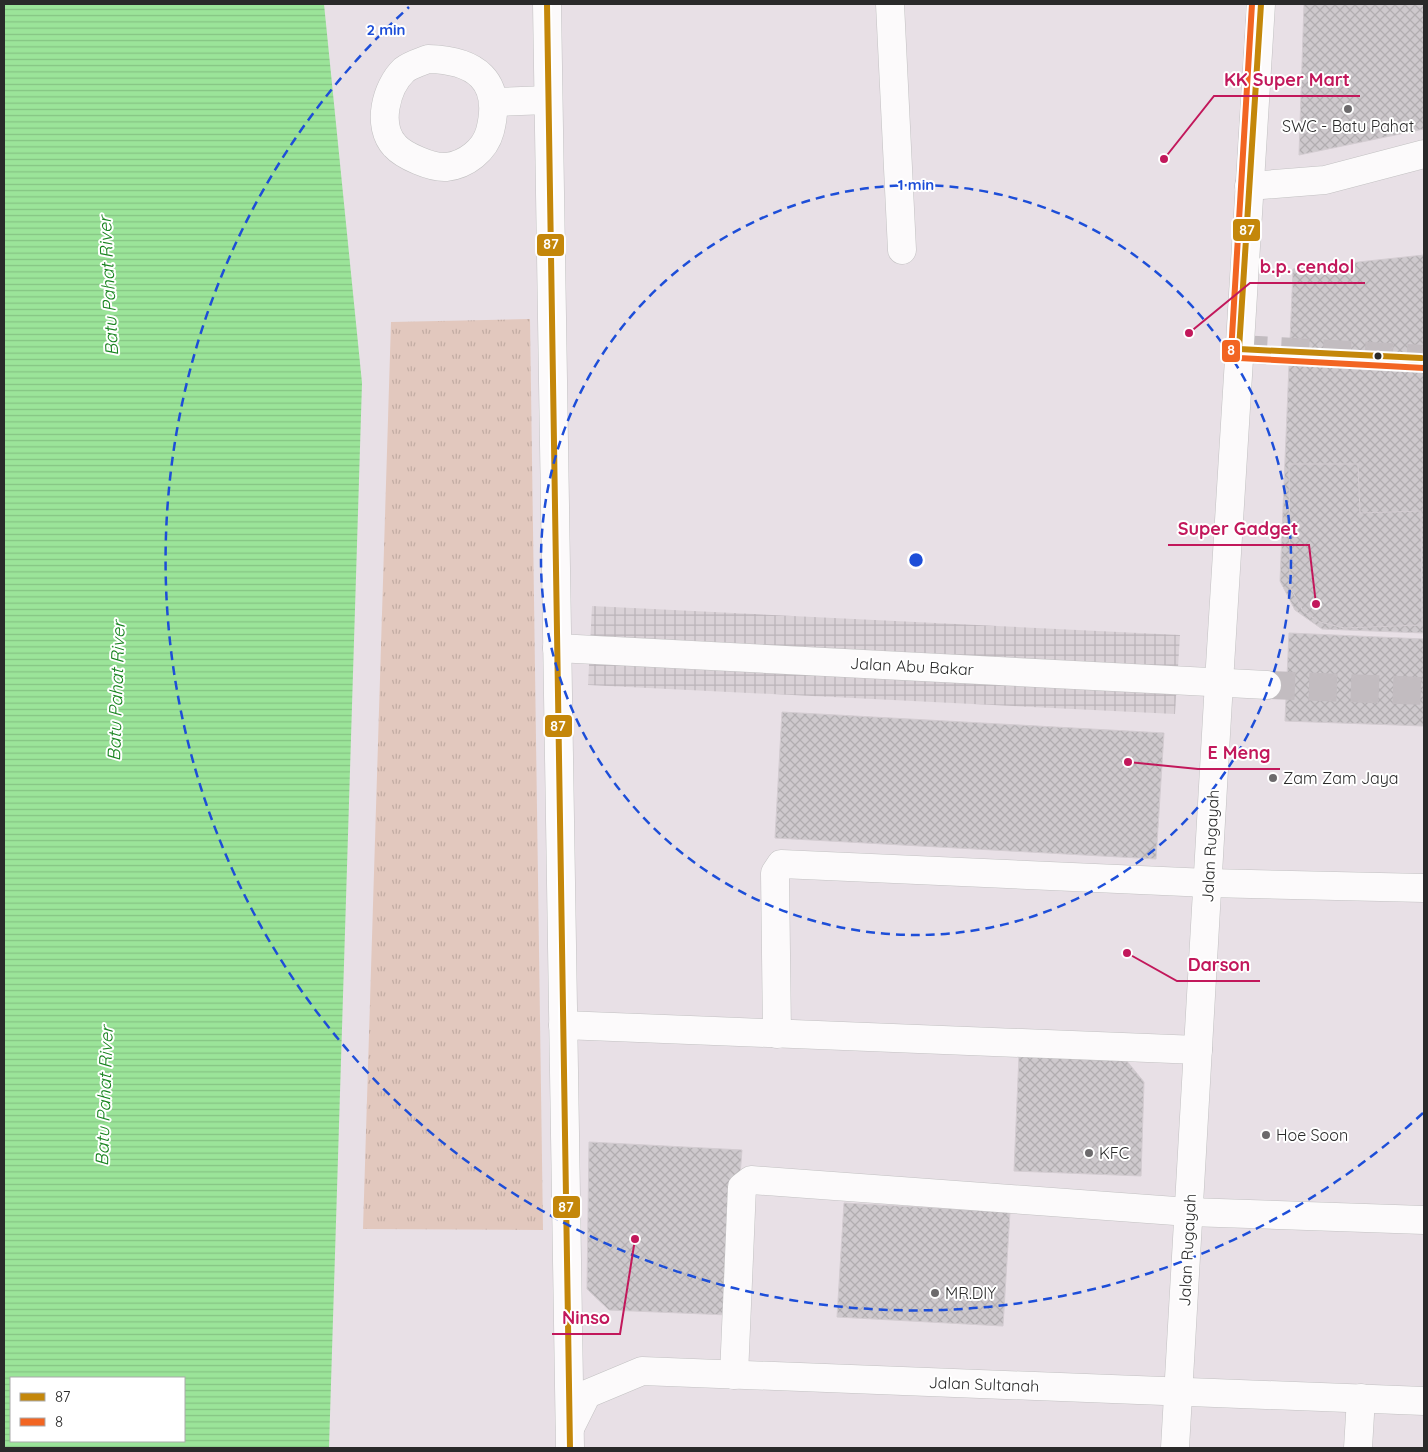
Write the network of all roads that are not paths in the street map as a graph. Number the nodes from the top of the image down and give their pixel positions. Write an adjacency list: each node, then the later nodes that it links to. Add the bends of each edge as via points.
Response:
1 (547, 4): 4 (street)
2 (890, 4): 8 (street)
3 (1261, 4): 7 (street, Jalan Rugayah)
4 (548, 100): 5 (street); 9 (street)
5 (495, 102)
6 (1424, 154): 7 (street, via 1325,180)
7 (1250, 186): 10 (street, Jalan Rugayah)
8 (902, 250)
9 (557, 648): 10 (street, Jalan Abu Bakar); 14 (street)
10 (1219, 682): 11 (street, Jalan Abu Bakar); 12 (street, Jalan Rugayah)
11 (1267, 685)
12 (1208, 883): 13 (street); 15 (street, via 780,864 775,873); 16 (street, Jalan Rugayah)
13 (1424, 888)
14 (563, 1025): 15 (street); 23 (street)
15 (778, 1034): 16 (street)
16 (1198, 1050): 17 (street, Jalan Rugayah)
17 (1189, 1212): 18 (street); 19 (street, via 751,1180 742,1187); 20 (street, Jalan Rugayah)
18 (1424, 1220)
19 (734, 1375): 20 (street, Jalan Sultanah); 23 (street, Jalan Sultanah, via 642,1371 588,1394)
20 (1178, 1391): 21 (street, Jalan Sultanah); 24 (street, Jalan Rugayah)
21 (1360, 1398): 22 (street, Jalan Sultanah); 25 (street)
22 (1424, 1401)
23 (570, 1439)
24 (1175, 1448)
25 (1358, 1448)

